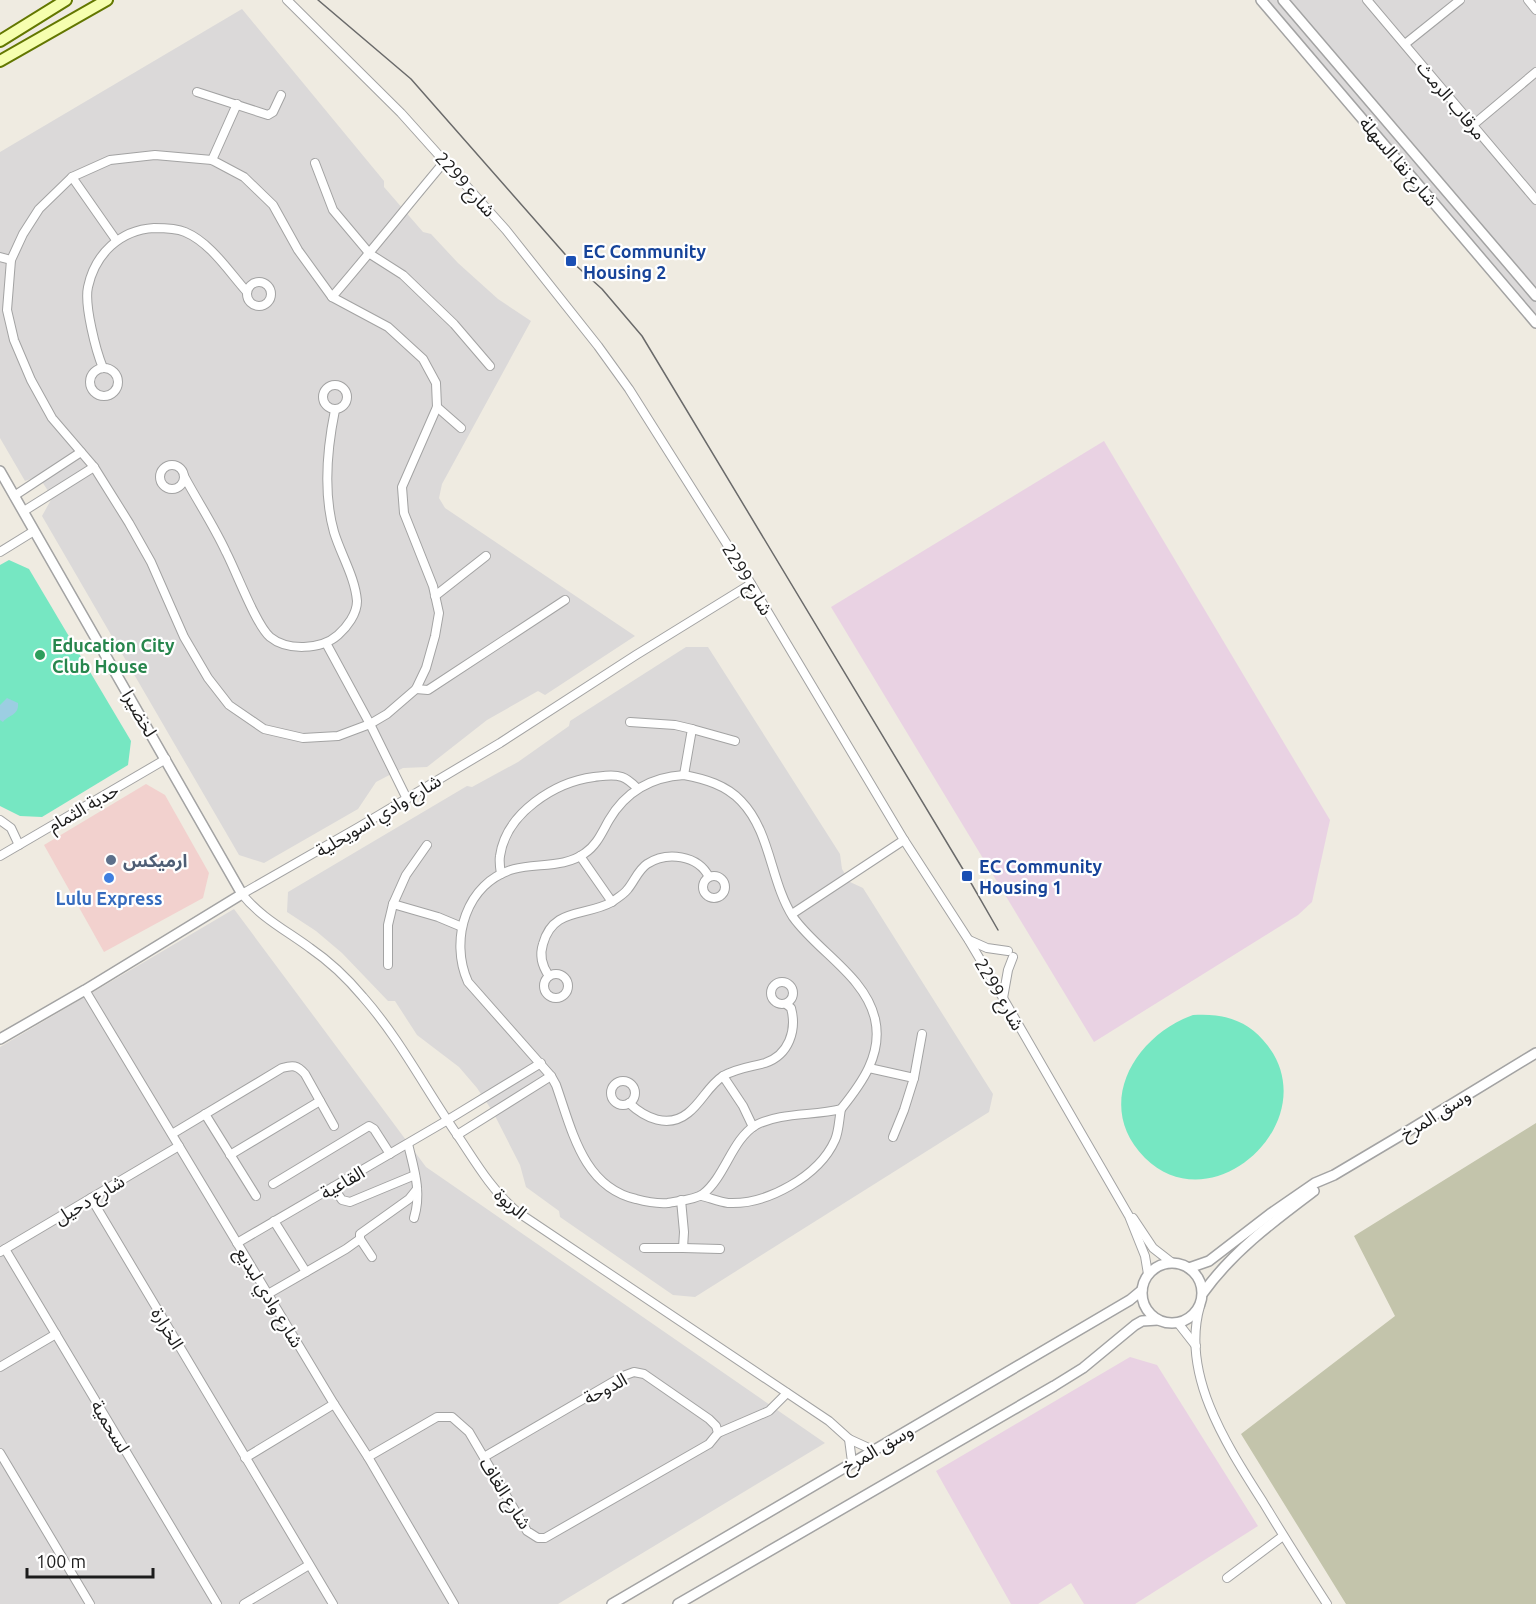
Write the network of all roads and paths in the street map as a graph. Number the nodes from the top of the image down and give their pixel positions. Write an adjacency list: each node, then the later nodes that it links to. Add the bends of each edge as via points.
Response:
1 (66, 0): 10 (main road)
2 (107, 0): 12 (main road)
3 (287, 0): 19 (street, شارع 2299)
4 (1261, 0): 30 (street, شارع نقا السهلة)
5 (1283, 0): 28 (street, شارع نقا السهلة)
6 (1367, 0): 11 (street, مرقاب الرمث)
7 (1460, 0): 11 (street)
8 (1528, 0): 9 (street)
9 (1536, 10)
10 (0, 41)
11 (1405, 44): 17 (street, مرقاب الرمث)
12 (0, 61)
13 (1536, 72): 17 (street)
14 (197, 92): 16 (street)
15 (281, 95): 16 (street, via 268,114)
16 (237, 104): 18 (street)
17 (1473, 125): 22 (street, مرقاب الرمث)
18 (213, 160): 21 (street, via 155,155 122,158); 29 (street, via 244,177 273,205 298,250)
19 (445, 160): 24 (street); 51 (street, شارع 2299, via 598,346)
20 (315, 163): 24 (street, via 333,210)
21 (72, 177): 23 (street); 26 (street, via 39,209)
22 (1536, 200)
23 (116, 240): 27 (street, via 139,229 185,232); 31 (street, via 97,262 88,289)
24 (370, 254): 29 (street); 32 (street, via 403,274)
25 (0, 257): 26 (street)
26 (11, 260): 38 (street, via 7,310 14,340 52,418)
27 (249, 289)
28 (1536, 296)
29 (332, 297): 35 (street, via 388,327 423,359 436,383)
30 (1536, 322)
31 (97, 354): 33 (street); 34 (street)
32 (490, 366)
33 (103, 368): 34 (street); 34 (street, via 117,375 117,388 107,396 96,393 90,383)
34 (93, 372)
35 (437, 407): 37 (street); 52 (street, via 402,487 404,513)
36 (334, 410): 54 (street, via 329,439 329,506 336,538 354,582 357,604 349,624)
37 (461, 428)
38 (81, 452): 39 (street); 42 (street)
39 (93, 467): 46 (street); 57 (street, via 151,562 207,678 229,705 264,729 303,738 338,736)
40 (0, 471): 45 (street, لخضيرا)
41 (184, 476): 43 (street); 43 (street, via 176,465 161,472 162,485); 44 (street)
42 (36, 483): 45 (street); 46 (street, via 45,489)
43 (178, 487): 44 (street)
44 (194, 494): 54 (street, via 269,636 286,646)
45 (14, 496): 47 (street, لخضيرا)
46 (45, 497): 47 (street)
47 (24, 511): 48 (street, لخضيرا)
48 (34, 531): 49 (street); 60 (street, لخضيرا)
49 (0, 552)
50 (486, 556): 52 (street)
51 (751, 584): 63 (street, شارع وادي اسويحلية); 65 (street, شارع 2299)
52 (435, 596): 55 (street, via 439,613 435,636)
53 (565, 600): 55 (street, via 428,690)
54 (326, 643): 57 (street)
55 (416, 689): 57 (street)
56 (630, 722): 58 (street)
57 (370, 724): 63 (street)
58 (692, 729): 59 (street); 61 (street)
59 (735, 741)
60 (166, 759): 66 (street, حدبة الثمام); 72 (street, لخضيرا)
61 (684, 775): 62 (street, via 661,778); 75 (street, via 723,787 749,811)
62 (637, 788): 69 (street, via 617,807 595,844); 70 (street, via 614,775 579,780 542,797 521,815 505,840 500,853)
63 (407, 799): 72 (street, شارع وادي اسويحلية)
64 (0, 820): 66 (street, via 11,828)
65 (904, 840): 75 (street); 77 (street, شارع 2299)
66 (19, 845): 68 (street, حدبة الثمام)
67 (427, 845): 74 (street, via 406,875)
68 (0, 856)
69 (580, 856): 70 (street); 73 (street)
70 (501, 874): 76 (street, via 480,891)
71 (709, 877): 73 (street, via 706,870 689,859 663,857 643,868)
72 (242, 894): 80 (street, شارع وادي اسويحلية); 97 (street, الربوة, via 253,908 312,949 362,995)
73 (612, 902): 79 (street, via 564,917 551,926 541,956)
74 (393, 904): 76 (street); 78 (street, via 388,925)
75 (792, 914): 87 (street, via 807,935 848,975 872,1009 878,1038)
76 (462, 927): 86 (street, via 460,962 468,982)
77 (968, 939): 81 (street, شارع 2299); 81 (street, via 1011,954)
78 (388, 965)
79 (549, 976)
80 (85, 990): 84 (street, شارع وادي اسويحلية); 100 (street, شارع وادي لبديع)
81 (1003, 998): 116 (street, شارع 2299)
82 (786, 1004): 89 (street, via 791,1008 794,1027 783,1051 771,1060)
83 (922, 1034): 90 (street)
84 (0, 1039)
85 (1536, 1053): 108 (street, وسق المرخ)
86 (541, 1063): 88 (street); 92 (street, القاعية)
87 (869, 1068): 90 (street); 94 (street)
88 (551, 1076): 96 (street); 115 (street, via 582,1155 606,1186 647,1203)
89 (723, 1076): 93 (street, via 679,1119 650,1119); 99 (street)
90 (914, 1078): 102 (street)
91 (320, 1101): 95 (street, via 305,1074 293,1065); 98 (street); 106 (street)
92 (479, 1101): 96 (street, via 487,1109); 97 (street, القاعية)
93 (629, 1103)
94 (841, 1109): 99 (street, via 776,1119); 113 (street, via 830,1149 790,1186 771,1196 740,1203)
95 (205, 1114): 100 (street); 106 (street)
96 (486, 1116): 101 (street)
97 (446, 1121): 101 (street, الربوة); 103 (street, القاعية)
98 (334, 1126)
99 (753, 1127): 113 (street)
100 (172, 1134): 104 (street, شارع وادي لبديع)
101 (457, 1135): 139 (street, الربوة, via 487,1181 516,1211)
102 (893, 1137)
103 (408, 1144): 105 (street, القاعية); 107 (street)
104 (179, 1146): 114 (street, شارع دحيل); 120 (street, شارع وادي لبديع)
105 (390, 1154): 109 (street, via 369,1126); 110 (street, القاعية)
106 (230, 1155): 112 (street)
107 (415, 1175): 110 (street, via 350,1202 342,1200); 111 (street)
108 (1334, 1175): 127 (street, وسق المرخ, via 1315,1183 1209,1261); 131 (street, وسق المرخ, via 1274,1221 1221,1270)
109 (273, 1184)
110 (333, 1187): 118 (street, القاعية)
111 (417, 1189): 117 (street); 119 (street, via 362,1232)
112 (255, 1196)
113 (702, 1196): 115 (street)
114 (91, 1198): 124 (street, شارع دحيل); 147 (street, الخرارة)
115 (681, 1200): 122 (street)
116 (1129, 1216): 126 (street, شارع 2299, via 1153,1248); 129 (street, شارع 2299)
117 (414, 1218)
118 (274, 1221): 120 (street, القاعية); 128 (street)
119 (360, 1239): 125 (street); 128 (street)
120 (237, 1243): 132 (street, شارع وادي لبديع)
121 (644, 1248): 122 (street)
122 (683, 1248): 123 (street)
123 (720, 1249)
124 (3, 1250): 136 (street, لسحمية)
125 (372, 1257)
126 (1171, 1262): 127 (street); 129 (street)
127 (1189, 1268): 131 (street, via 1197,1274)
128 (306, 1272): 132 (street)
129 (1148, 1274): 130 (street)
130 (1142, 1290): 134 (street, via 1145,1307); 143 (street, وسق المرخ)
131 (1203, 1293): 133 (street)
132 (268, 1294): 140 (street, شارع وادي لبديع)
133 (1200, 1306): 135 (street, via 1191,1317); 137 (street)
134 (1158, 1320): 135 (street); 158 (street, وسق المرخ, via 1135,1325 1054,1386)
135 (1178, 1323): 137 (street)
136 (56, 1334): 138 (street); 153 (street, لسحمية)
137 (1196, 1346): 149 (street, via 1204,1388 1220,1431)
138 (0, 1367)
139 (787, 1393): 141 (street, via 769,1412); 142 (street, الربوة, via 829,1421)
140 (334, 1404): 145 (street, شارع وادي لبديع); 147 (street)
141 (717, 1436): 146 (street, الدوحة, via 713,1422 644,1374 634,1372); 146 (street, شارع الغاف, via 545,1538 527,1531)
142 (849, 1440): 143 (street, الربوة); 148 (street)
143 (873, 1450): 148 (street, وسق المرخ)
144 (0, 1453): 152 (street)
145 (368, 1457): 146 (street, شارع الغاف, via 418,1426 444,1416 463,1425); 156 (street, شارع وادي لبديع)
146 (484, 1457)
147 (246, 1458): 150 (street, الخرارة)
148 (852, 1462): 157 (street, وسق المرخ)
149 (1283, 1536): 151 (street); 159 (street)
150 (309, 1565): 154 (street); 155 (street, الخرارة)
151 (1227, 1578)
152 (90, 1604)
153 (217, 1604)
154 (244, 1604)
155 (333, 1604)
156 (454, 1604)
157 (612, 1604)
158 (678, 1604)
159 (1327, 1604)

